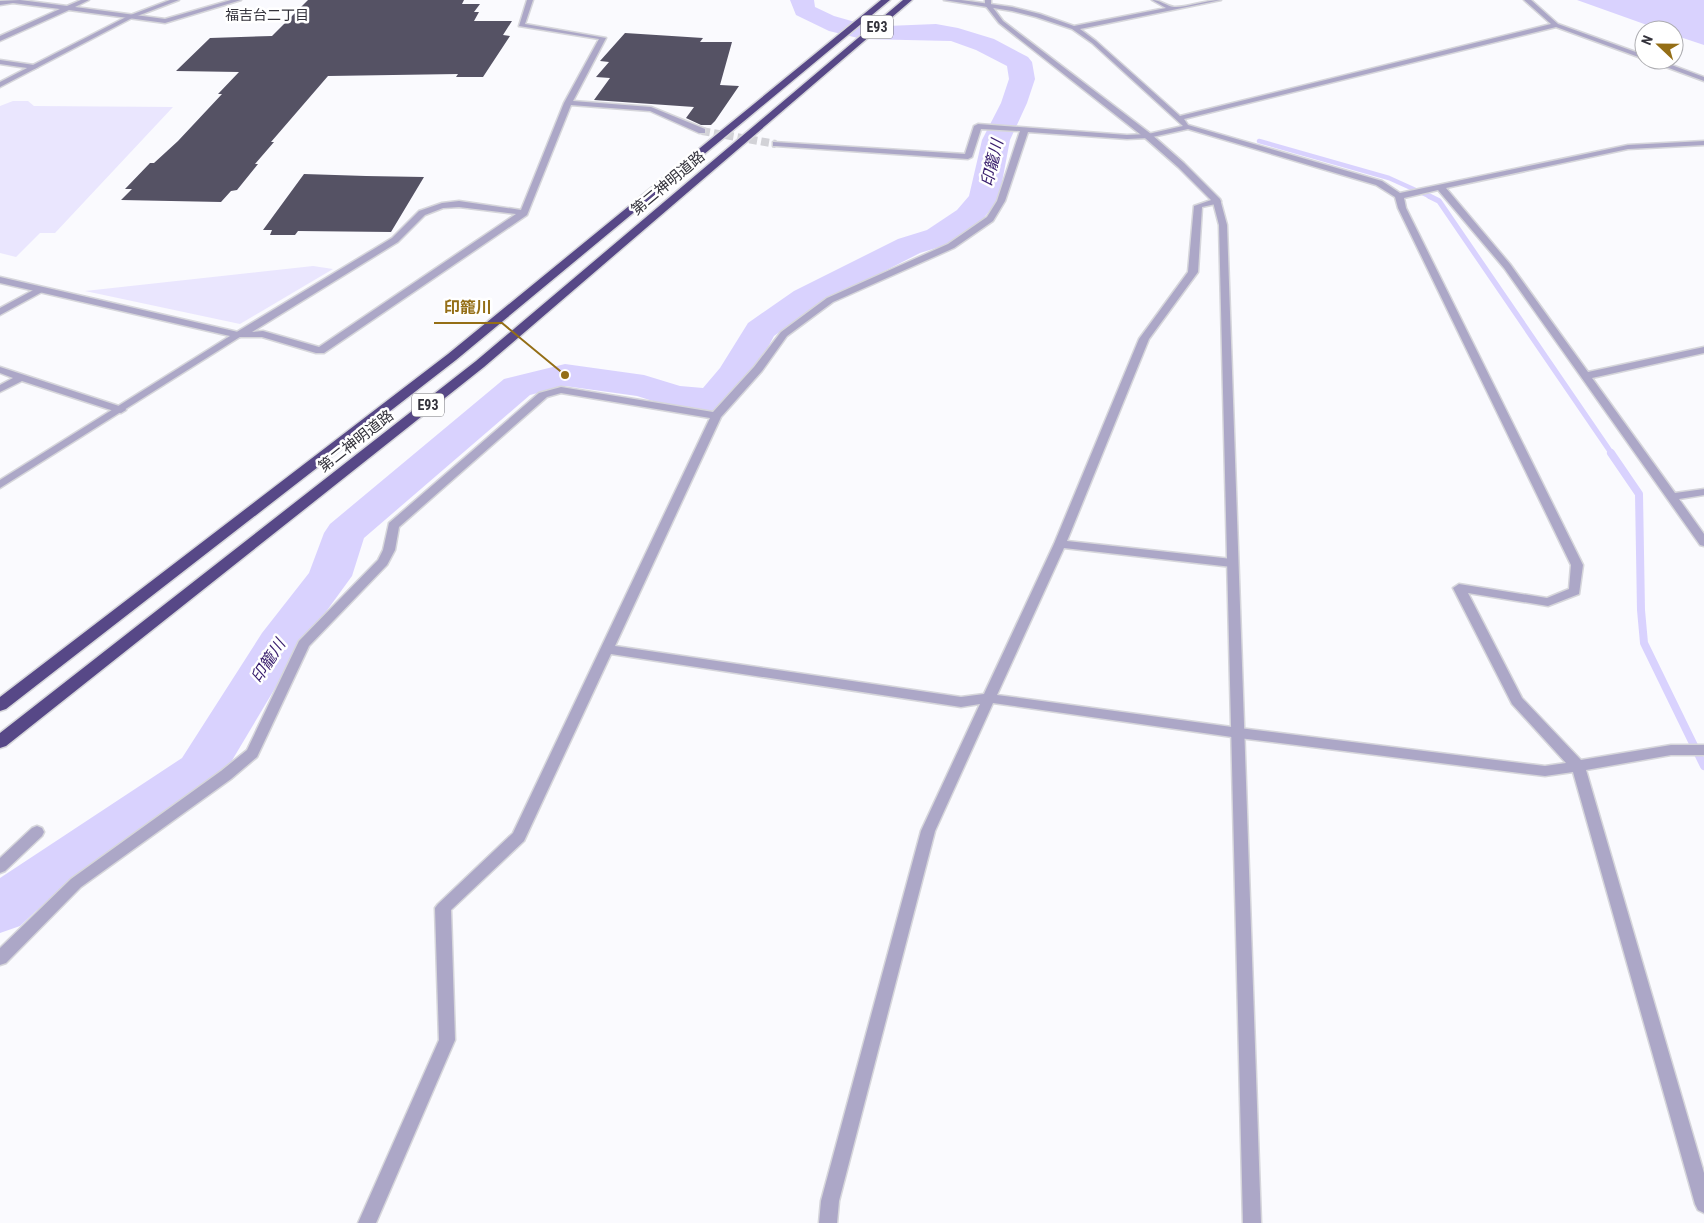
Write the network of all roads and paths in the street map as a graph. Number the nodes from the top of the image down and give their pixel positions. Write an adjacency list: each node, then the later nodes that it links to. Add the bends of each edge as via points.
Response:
1 (86, 0): 14 (street)
2 (176, 0): 16 (street)
3 (238, 0): 16 (street, via 165,21)
4 (530, 0): 26 (street, via 521,25 603,38)
5 (886, 0): 57 (highway, 第二神明道路 / E93, via 452,357)
6 (908, 0): 59 (highway, 第二神明道路 / E93, via 480,364)
7 (948, 0): 12 (street)
8 (1156, 0): 15 (street)
9 (1218, 0): 15 (street)
10 (1527, 0): 17 (street)
11 (14, 1): 13 (street); 14 (street)
12 (988, 2): 18 (street); 31 (street, via 1001,22)
13 (0, 3)
14 (63, 9): 16 (street); 19 (street)
15 (1173, 9): 18 (street)
16 (130, 17): 22 (street)
17 (1556, 25): 20 (street); 27 (street)
18 (1074, 28): 27 (street)
19 (0, 39)
20 (1634, 54)
21 (0, 62): 22 (street)
22 (34, 67): 25 (street)
23 (1679, 70): 24 (street)
24 (1704, 79)
25 (0, 85)
26 (568, 103): 29 (street, via 651,109); 37 (street)
27 (1180, 118): 28 (street)
28 (1188, 127): 31 (street); 35 (street, via 1379,183)
29 (702, 131)
30 (1024, 131): 31 (street); 33 (street, via 978,126 968,157); 48 (street, via 1001,201 990,219 951,246 830,300 784,334)
31 (1148, 136): 36 (street)
32 (1704, 143): 34 (street, via 1628,147)
33 (776, 144)
34 (1441, 188): 35 (street); 44 (street, via 1506,266)
35 (1399, 196): 61 (street, via 1577,566 1575,591 1548,602 1459,588 1517,700)
36 (1218, 201): 53 (street, via 1198,206 1193,272 1144,339); 54 (street, via 1223,225)
37 (524, 212): 41 (street, via 459,204 422,213 395,240); 41 (street, via 320,351 263,334)
38 (0, 280): 39 (street)
39 (40, 290): 40 (street); 41 (street)
40 (0, 312)
41 (238, 335): 47 (street)
42 (1704, 350): 44 (street)
43 (0, 370): 45 (street)
44 (1586, 376): 51 (street)
45 (21, 377): 46 (street); 47 (street)
46 (0, 389)
47 (121, 410): 49 (street)
48 (716, 416): 55 (street); 64 (street, via 561,390 543,396 393,526 389,550 382,562 304,644 252,753 76,883)
49 (0, 485)
50 (1704, 492): 51 (street)
51 (1672, 498): 52 (street)
52 (1704, 542)
53 (1060, 544): 54 (street); 56 (street)
54 (1232, 563): 58 (street)
55 (608, 649): 56 (street, via 961,702); 66 (street, via 519,837 443,908 447,1040)
56 (988, 698): 58 (street); 67 (street, via 928,830 835,1183)
57 (0, 705)
58 (1238, 733): 61 (street, via 1545,771); 68 (street)
59 (0, 742)
60 (1704, 750): 61 (street, via 1671,750)
61 (1578, 766): 65 (street)
62 (37, 832): 63 (street)
63 (0, 867)
64 (0, 958)
65 (1704, 1204)
66 (367, 1223)
67 (828, 1223)
68 (1252, 1223)

